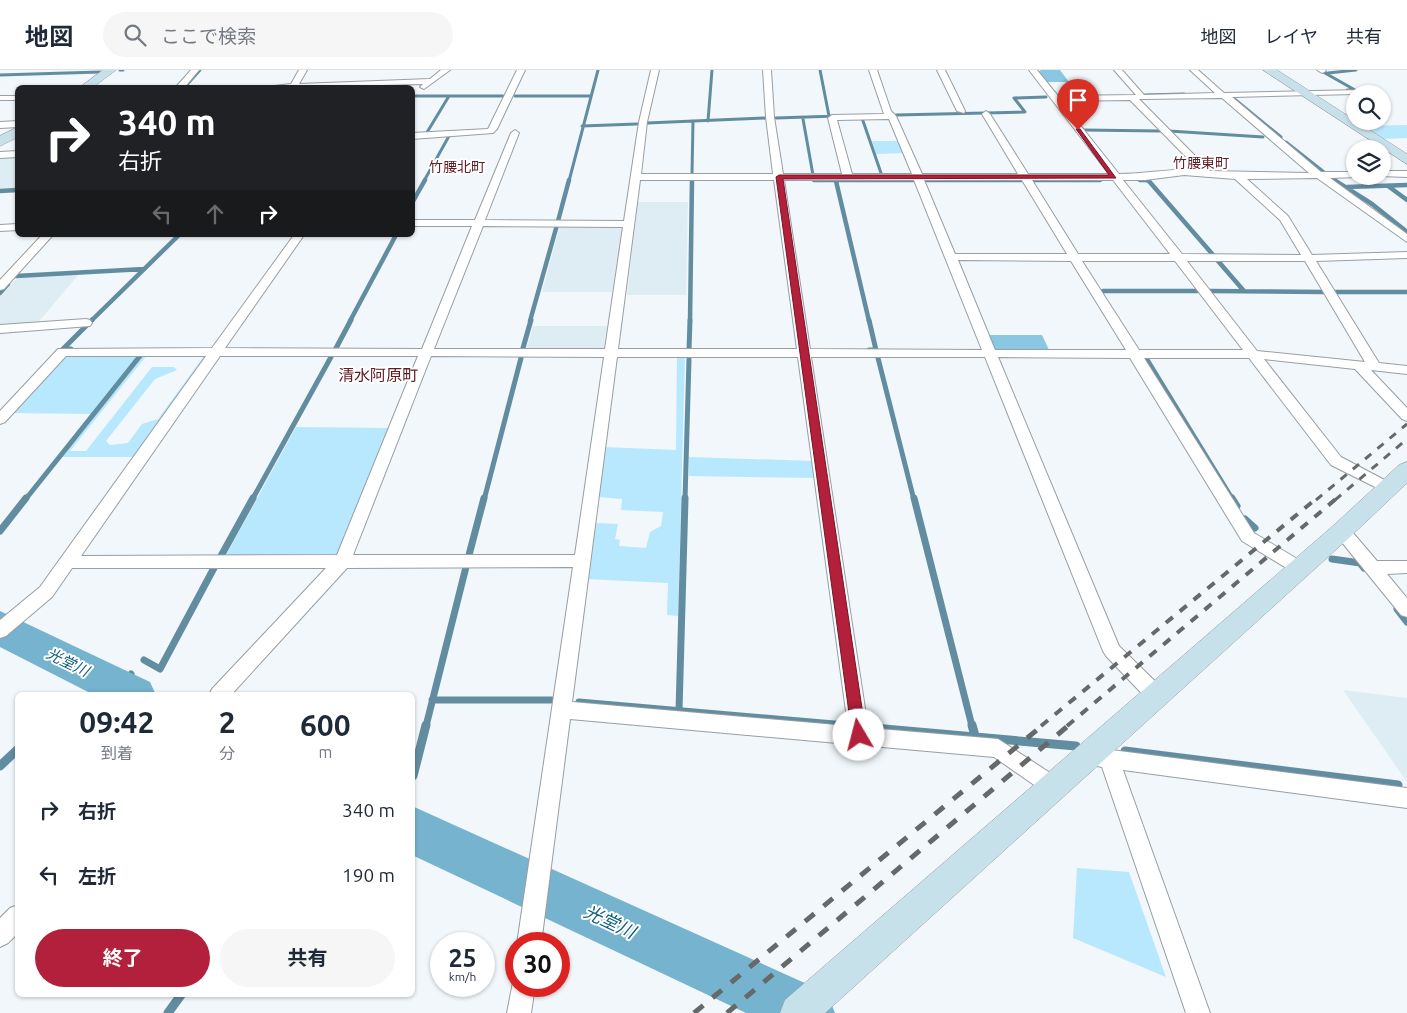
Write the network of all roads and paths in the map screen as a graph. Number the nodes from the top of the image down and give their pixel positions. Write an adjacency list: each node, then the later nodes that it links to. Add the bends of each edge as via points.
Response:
1 (110, 70): 15 (street)
2 (195, 70): 16 (street)
3 (303, 70): 17 (street)
4 (446, 70): 14 (street)
5 (521, 70): 34 (street, via 490,131)
6 (655, 70): 50 (street)
7 (767, 70): 45 (street)
8 (873, 70): 29 (street, via 887,112)
9 (941, 70): 27 (street)
10 (1033, 70): 26 (street)
11 (1118, 70): 23 (street)
12 (1194, 70): 22 (street)
13 (1269, 70): 21 (street)
14 (432, 81): 18 (street); 19 (street)
15 (88, 85)
16 (182, 85)
17 (294, 85)
18 (339, 85)
19 (419, 90)
20 (1346, 92): 21 (street)
21 (1305, 94): 22 (street); 38 (street)
22 (1223, 95): 23 (street); 44 (street)
23 (1137, 97): 26 (street); 39 (street)
24 (0, 98): 25 (street)
25 (15, 98)
26 (1054, 99): 49 (street)
27 (961, 111)
28 (986, 114): 48 (street)
29 (892, 116): 46 (street, via 832,118); 47 (street)
30 (15, 124): 31 (street)
31 (0, 125)
32 (515, 132): 52 (street)
33 (15, 133): 35 (street)
34 (415, 136)
35 (0, 142)
36 (15, 154): 37 (street)
37 (0, 155)
38 (1407, 160)
39 (1208, 174): 43 (street); 49 (street, via 1184,172)
40 (1391, 174): 41 (street)
41 (1407, 174)
42 (1346, 175): 44 (street)
43 (1238, 176): 44 (street); 63 (street, via 1284,218)
44 (1321, 176): 58 (street, via 1368,206)
45 (779, 177): 46 (street); 50 (street); 70 (street)
46 (848, 177): 47 (street)
47 (918, 177): 48 (street); 60 (street)
48 (1025, 177): 49 (street); 61 (street)
49 (1114, 177): 62 (street)
50 (635, 178): 53 (street)
51 (415, 223): 52 (street)
52 (480, 223): 53 (street); 68 (street)
53 (629, 224): 69 (street)
54 (15, 227): 55 (street)
55 (0, 228)
56 (46, 237): 64 (street)
57 (298, 237): 67 (street)
58 (1407, 239)
59 (1407, 255): 63 (street)
60 (952, 257): 61 (street); 71 (street)
61 (1074, 258): 62 (street); 72 (street)
62 (1178, 258): 63 (street); 73 (street)
63 (1308, 258): 75 (street)
64 (0, 287)
65 (86, 323): 66 (street)
66 (0, 329)
67 (216, 352): 68 (street); 78 (street, via 63,352); 82 (street)
68 (426, 353): 69 (street); 83 (street)
69 (611, 354): 70 (street); 81 (street)
70 (805, 354): 71 (street); 92 (street)
71 (991, 354): 72 (street); 90 (street, via 1112,651)
72 (1135, 354): 73 (street); 85 (street, via 1248,537)
73 (1253, 354): 74 (street); 79 (street, via 1336,461)
74 (1358, 365): 75 (street); 77 (street)
75 (1375, 367): 76 (street)
76 (1407, 370)
77 (1407, 416)
78 (0, 419)
79 (1397, 479): 80 (street)
80 (1342, 531): 85 (street); 86 (street)
81 (582, 561): 83 (street); 91 (street)
82 (67, 562): 83 (street); 88 (street, via 46,592)
83 (342, 562): 89 (street)
84 (1407, 567): 86 (street)
85 (1298, 568): 90 (street)
86 (1373, 568): 87 (street)
87 (1407, 610)
88 (0, 630)
89 (223, 692)
90 (1156, 695): 93 (street)
91 (562, 710): 92 (street); 96 (street)
92 (859, 735): 94 (street, via 998,748)
93 (1099, 757): 94 (street); 95 (street); 104 (street)
94 (1054, 787): 102 (street)
95 (1407, 798)
96 (540, 866): 97 (street)
97 (533, 915): 99 (street)
98 (15, 919): 100 (street)
99 (531, 932)
100 (0, 935)
101 (521, 997): 103 (street)
102 (809, 1003)
103 (519, 1013)
104 (1200, 1013)

